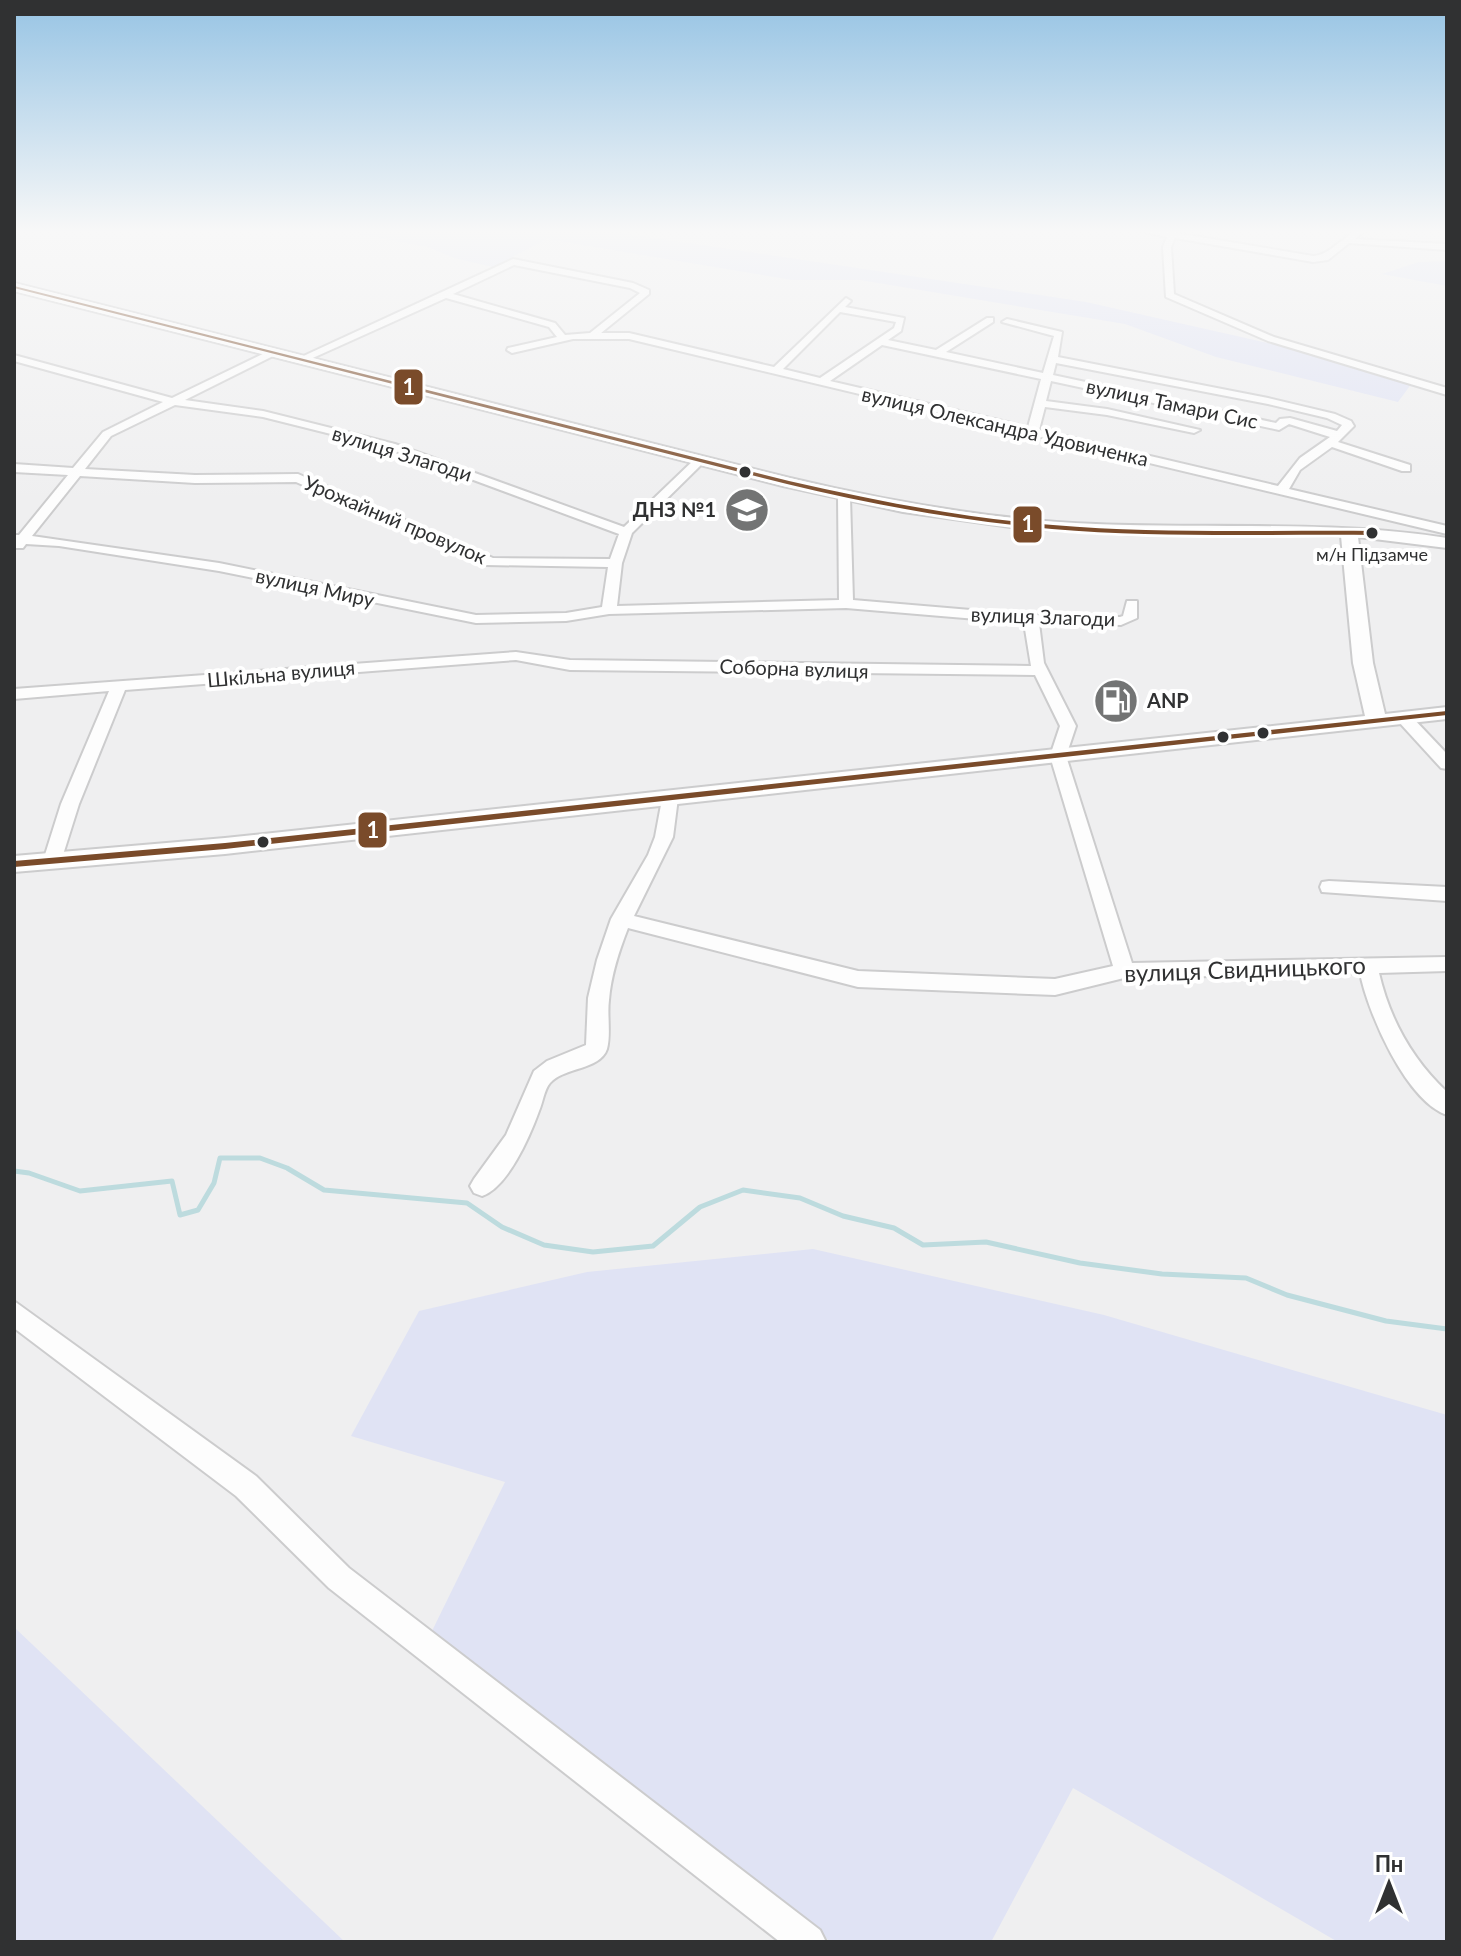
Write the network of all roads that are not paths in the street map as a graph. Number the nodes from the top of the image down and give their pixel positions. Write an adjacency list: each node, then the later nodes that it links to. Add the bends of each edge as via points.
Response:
1 (147, 320): 14 (main road)
2 (390, 320): 17 (street)
3 (535, 320): 11 (street, via 552,325)
4 (611, 320): 10 (street)
5 (827, 320): 19 (street)
6 (901, 320): 12 (street, via 898,329)
7 (990, 320): 15 (street)
8 (1228, 320): 22 (street, via 1271,339)
9 (1007, 322): 18 (street, via 1059,334)
10 (594, 334): 11 (street, вулиця Олександра Удовиченка); 19 (street, вулиця Олександра Удовиченка, via 629,336)
11 (562, 337): 13 (street, вулиця Олександра Удовиченка)
12 (879, 341): 15 (street, вулиця Тамари Сис); 21 (street)
13 (512, 350)
14 (273, 352): 17 (main road); 23 (street)
15 (937, 354): 20 (street, вулиця Тамари Сис)
16 (14, 358): 23 (street, вулиця Злагоди)
17 (302, 359): 28 (main road)
18 (1053, 359): 20 (street); 27 (street, via 1331,416 1348,424)
19 (775, 372): 21 (street, вулиця Олександра Удовиченка)
20 (1047, 379): 24 (street); 27 (street, вулиця Тамари Сис, via 1279,427 1290,421)
21 (820, 383): 26 (street, вулиця Олександра Удовиченка)
22 (1447, 392)
23 (171, 401): 31 (street, via 107,434); 36 (street, вулиця Злагоди, via 251,412 380,443)
24 (1040, 403): 25 (street, вулиця Тамари Сис); 26 (street)
25 (1194, 430)
26 (1032, 433): 32 (street, вулиця Олександра Удовиченка)
27 (1336, 439): 30 (street, вулиця Тамари Сис); 32 (street, via 1300,461)
28 (700, 460): 33 (main road); 36 (street)
29 (14, 468): 31 (street, Урожайний провулок)
30 (1406, 468)
31 (78, 472): 38 (street); 40 (street, Урожайний провулок, via 298,478 491,562)
32 (1281, 492): 34 (street, вулиця Олександра Удовиченка)
33 (844, 497): 37 (main road, via 983,520 1093,529); 41 (street)
34 (1345, 505): 35 (street, вулиця Олександра Удовиченка); 37 (street)
35 (1447, 530)
36 (626, 532): 40 (street)
37 (1349, 533): 39 (main road); 51 (main road, via 1363,663)
38 (17, 543): 43 (street, вулиця Миру, via 78,544 219,567 463,618 555,618)
39 (1447, 543)
40 (615, 563): 43 (street)
41 (846, 604): 43 (street, вулиця Злагоди); 44 (street, вулиця Злагоди)
42 (1132, 604): 44 (street, вулиця Злагоди, via 1125,621)
43 (609, 610)
44 (1031, 619): 46 (street)
45 (547, 662): 46 (street, Соборна вулиця, via 881,672); 47 (street, Шкільна вулиця, via 523,656 468,658)
46 (1041, 670): 52 (street, via 1068,726)
47 (119, 687): 48 (street, Шкільна вулиця); 55 (street)
48 (14, 694)
49 (1447, 713): 50 (main road)
50 (1404, 718): 51 (main road); 53 (street)
51 (1376, 721): 52 (main road)
52 (1058, 756): 54 (main road); 62 (street)
53 (1447, 764)
54 (669, 798): 55 (main road); 59 (street, via 670,815 659,848)
55 (52, 861): 56 (main road)
56 (14, 864)
57 (1329, 887): 58 (street)
58 (1447, 894)
59 (621, 919): 62 (street, вулиця Свидницького, via 858,979 1055,987); 64 (street, via 604,968 596,1049 543,1076 515,1143)
60 (1447, 964): 61 (street, вулиця Свидницького)
61 (1368, 966): 62 (street, вулиця Свидницького); 63 (street, via 1392,1042)
62 (1124, 971)
63 (1447, 1106)
64 (482, 1186)
65 (18, 1323): 66 (street, via 246,1486 339,1578)
66 (808, 1942)

